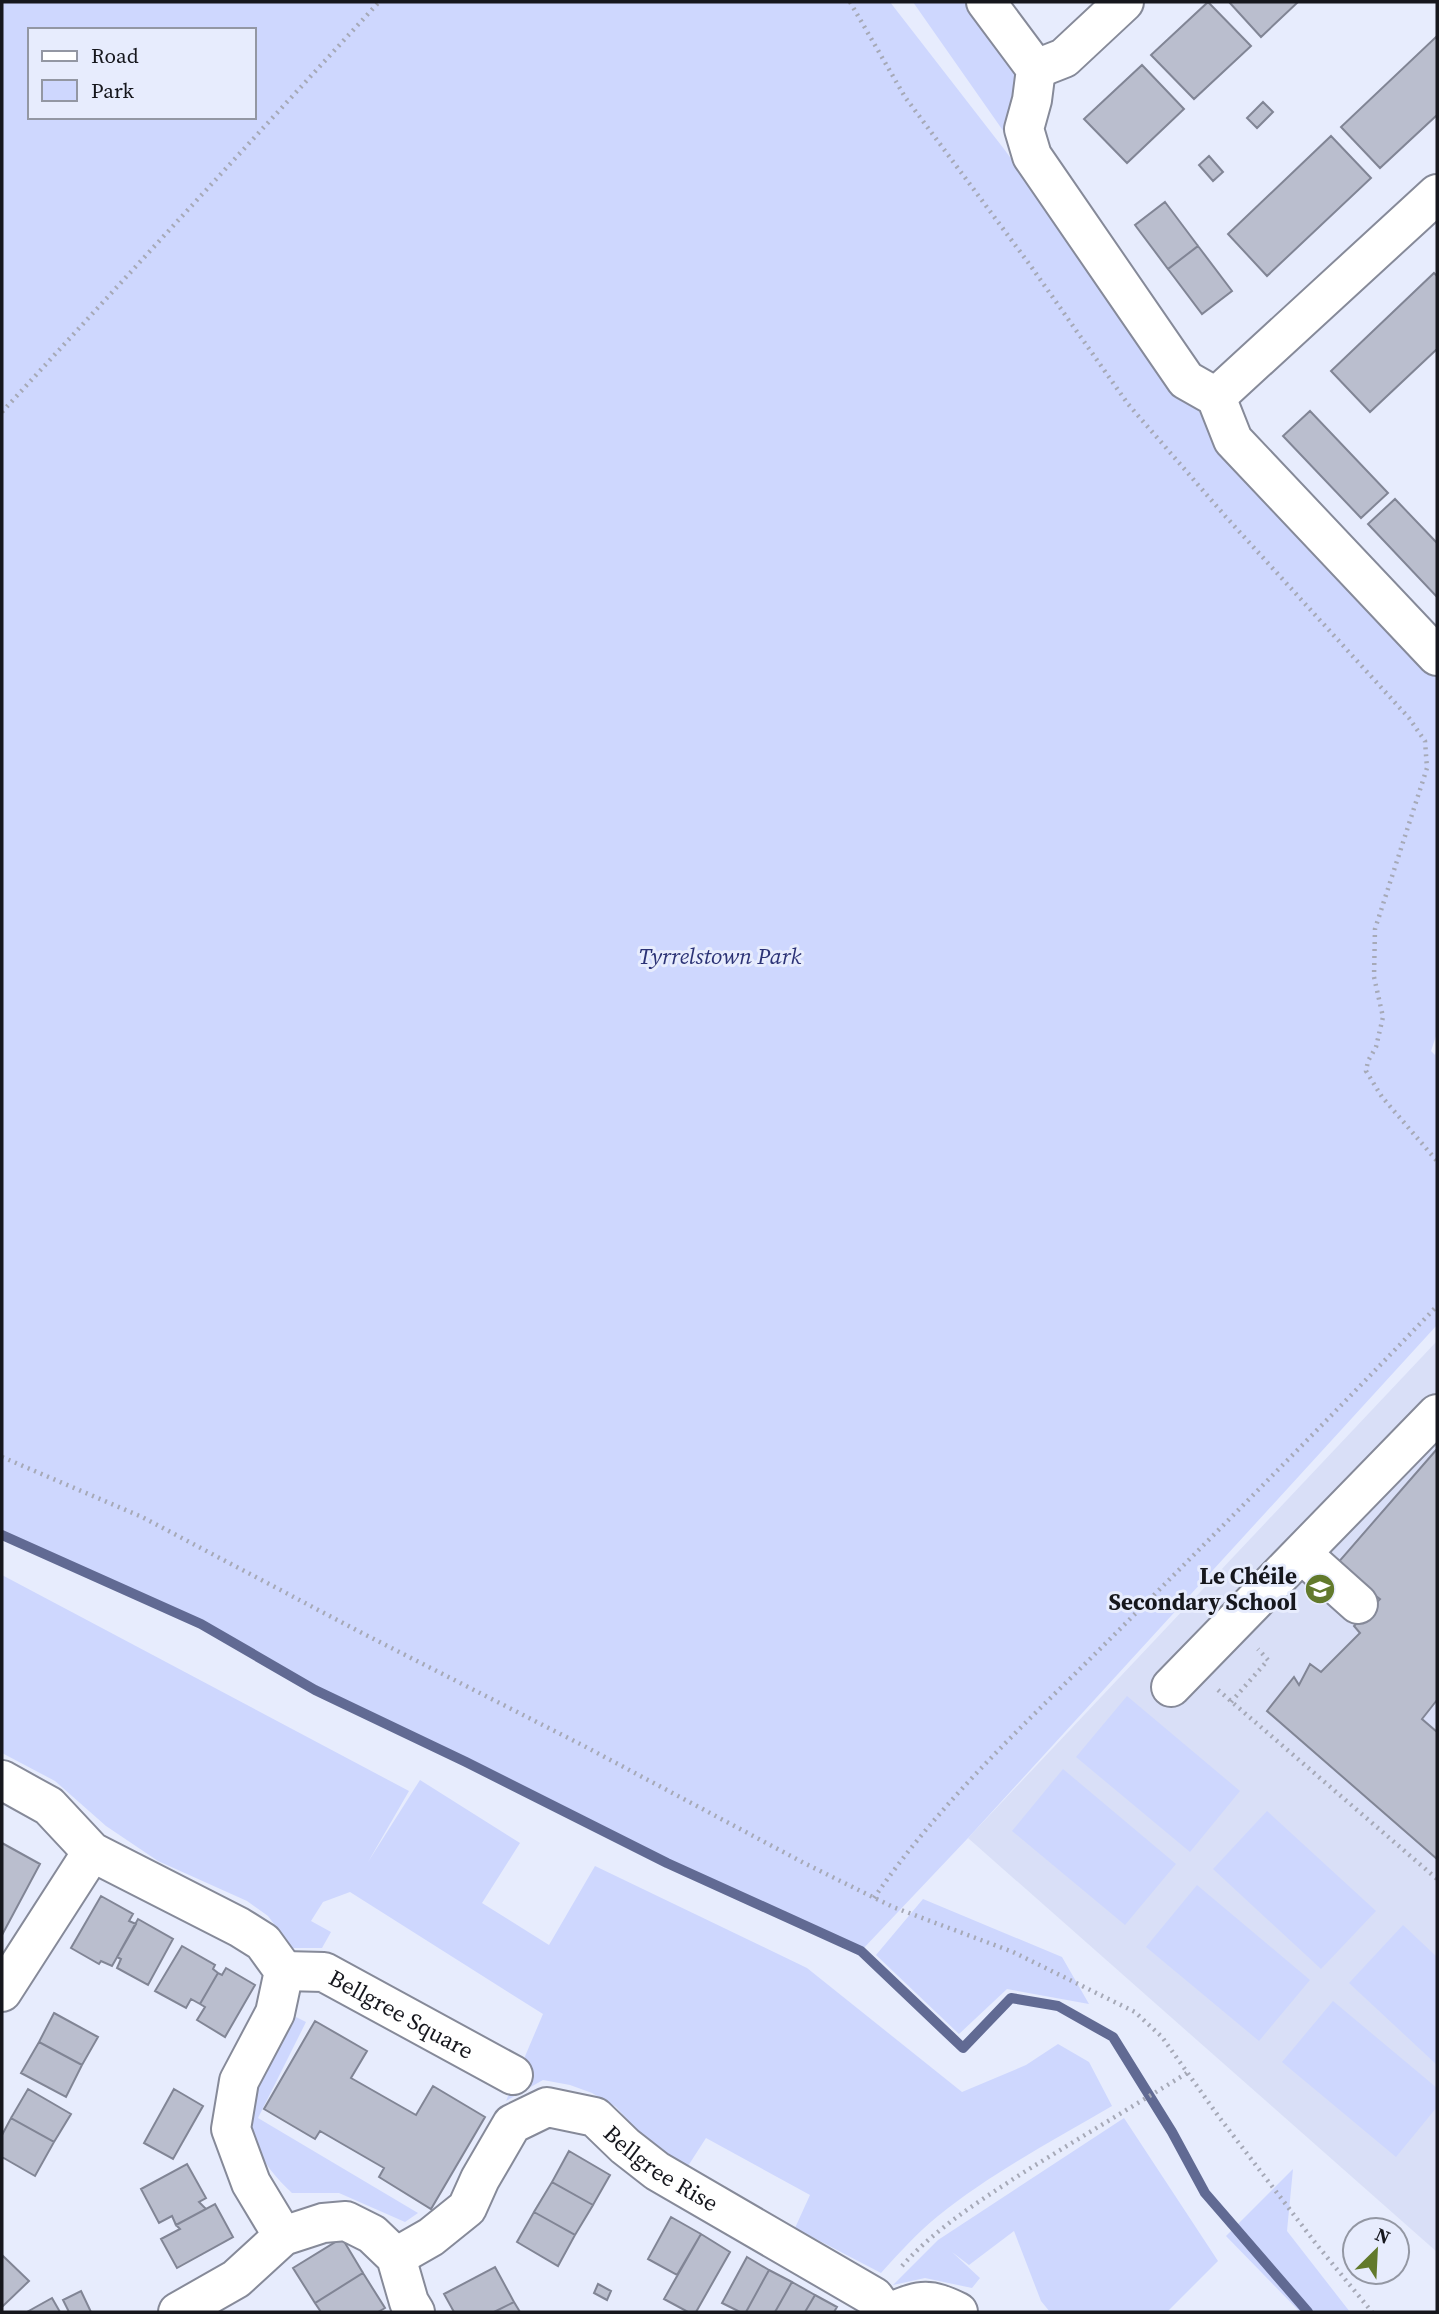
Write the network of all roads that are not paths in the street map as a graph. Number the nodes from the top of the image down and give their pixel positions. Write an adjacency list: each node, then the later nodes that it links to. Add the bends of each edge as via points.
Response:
1 (986, 2): 3 (street)
2 (1125, 2): 3 (street, via 1064,58)
3 (1036, 69): 5 (street, via 1024,129 1032,156 1186,380)
4 (1437, 194): 5 (street)
5 (1216, 397): 6 (street, via 1233,440)
6 (1437, 656)
7 (1437, 1414): 8 (street)
8 (1302, 1553): 9 (street); 10 (street)
9 (1358, 1604)
10 (1181, 1677)
11 (2, 1780): 12 (street, via 49,1807)
12 (92, 1852): 13 (street, via 263,1942); 14 (street)
13 (284, 1972): 15 (street, Bellgree Square, via 324,1972); 16 (street, via 275,2013 239,2081 231,2130 251,2183)
14 (2, 1992)
15 (513, 2075)
16 (283, 2236): 17 (street, via 346,2221 372,2234); 19 (street, via 236,2279)
17 (396, 2257): 18 (street, Bellgree Rise, via 467,2208 512,2124 547,2107 595,2117 657,2171); 20 (street)
18 (883, 2307): 21 (street, via 920,2301)
19 (178, 2312)
20 (415, 2312)
21 (958, 2312)

